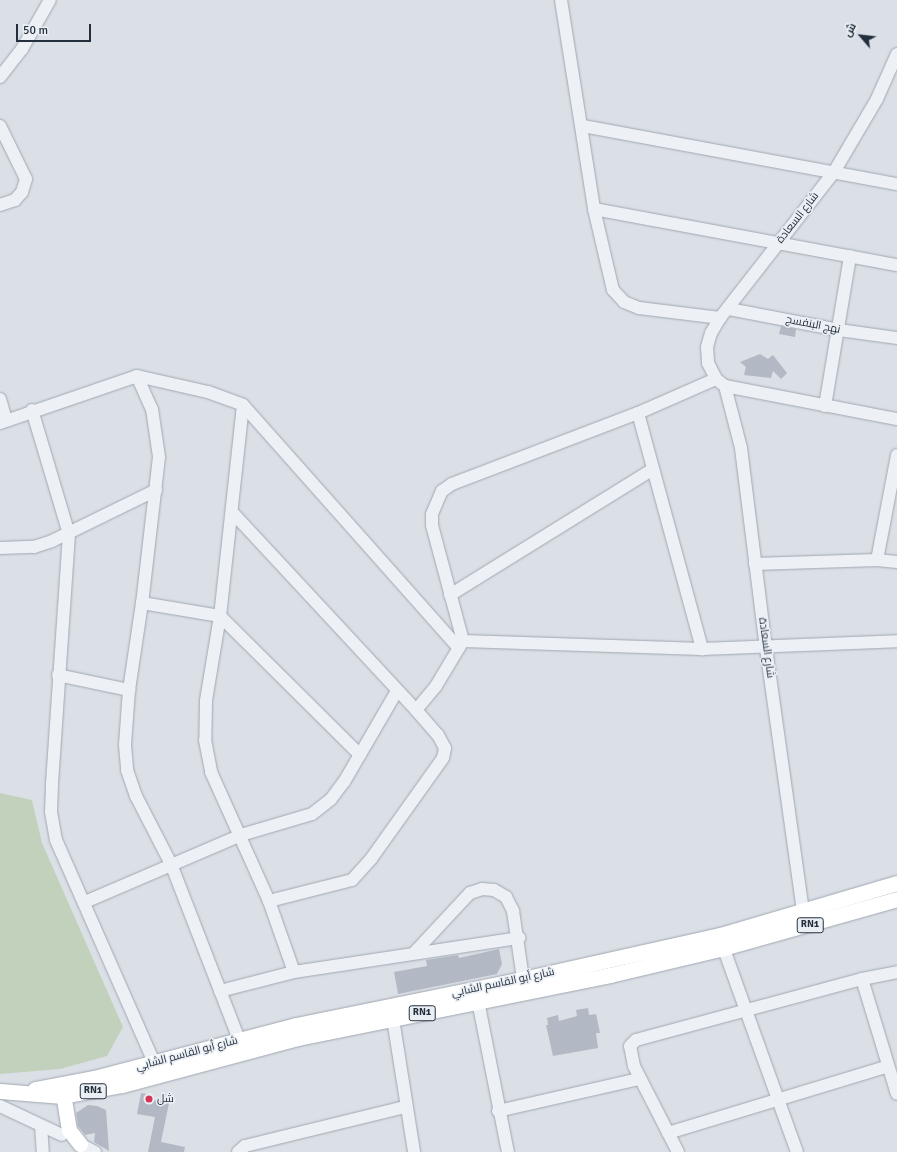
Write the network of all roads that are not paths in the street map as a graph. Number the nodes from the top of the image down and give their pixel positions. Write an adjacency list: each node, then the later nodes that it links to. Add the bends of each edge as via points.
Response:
1 (50, 0): 4 (street, via 22,50)
2 (561, 0): 6 (street)
3 (897, 54): 7 (street, شارع السعادة, via 873,106)
4 (0, 77)
5 (0, 126): 9 (street, via 26,179 22,192 15,200)
6 (582, 126): 7 (street); 10 (street)
7 (834, 172): 8 (street); 11 (street, شارع السعادة)
8 (897, 184)
9 (0, 205)
10 (594, 209): 11 (street); 15 (street, via 607,273 613,290 624,302 639,308)
11 (779, 243): 12 (street); 14 (street, شارع السعادة)
12 (850, 256): 13 (street); 16 (street)
13 (896, 261)
14 (729, 309): 15 (street, شارع السعادة); 16 (street, نهج البنفسج)
15 (720, 318): 19 (street, شارع السعادة, via 711,333 707,347 708,363)
16 (839, 330): 17 (street, نهج البنفسج); 22 (street)
17 (897, 338)
18 (137, 376): 21 (street, via 179,384); 23 (street); 29 (street, via 152,410 157,434 159,457)
19 (720, 382): 22 (street); 24 (street); 35 (street, شارع السعادة, via 741,448)
20 (0, 399): 26 (street)
21 (243, 405): 30 (street); 40 (street)
22 (825, 406): 25 (street)
23 (32, 410): 26 (street); 31 (street)
24 (638, 413): 28 (street); 36 (street, via 452,484 442,491 432,514 432,525)
25 (897, 420)
26 (3, 422)
27 (897, 455): 33 (street)
28 (653, 469): 36 (street); 42 (street)
29 (156, 490): 31 (street); 37 (street)
30 (232, 512): 38 (street); 45 (street)
31 (69, 534): 32 (street, via 34,547); 43 (street, via 69,562)
32 (0, 548)
33 (877, 560): 34 (street); 35 (street)
34 (897, 562)
35 (755, 564): 41 (street, شارع السعادة)
36 (450, 595): 40 (street)
37 (142, 603): 38 (street); 44 (street)
38 (220, 616): 47 (street); 48 (street, via 206,701 205,740 211,772)
39 (897, 641): 41 (street)
40 (461, 645): 42 (street); 46 (street, via 436,686)
41 (766, 648): 42 (street); 54 (street, شارع السعادة)
42 (702, 649)
43 (58, 675): 44 (street); 53 (street, via 51,812 56,840)
44 (129, 690): 49 (street, via 124,745 127,770 136,796)
45 (397, 691): 46 (street); 47 (street)
46 (416, 710): 52 (street, via 442,742 443,758 371,859 352,880)
47 (360, 755): 48 (street, via 331,799 312,814)
48 (241, 835): 49 (street); 52 (street)
49 (171, 864): 53 (street); 62 (street)
50 (897, 883): 54 (main road, شارع أبو القاسم الشابي / RN1)
51 (897, 899): 54 (main road, شارع أبو القاسم الشابي / RN1)
52 (269, 901): 58 (street)
53 (85, 902): 67 (street)
54 (804, 919): 56 (main road, شارع أبو القاسم الشابي / RN1)
55 (519, 938): 57 (street); 57 (street, via 513,911 506,897 494,890 482,889 470,893); 60 (street)
56 (722, 942): 60 (main road, شارع أبو القاسم الشابي / RN1); 63 (main road, شارع أبو القاسم الشابي / RN1, via 610,975); 64 (street)
57 (414, 953): 58 (street)
58 (294, 972): 62 (street)
59 (897, 972): 61 (street)
60 (523, 979): 66 (main road, شارع أبو القاسم الشابي / RN1, via 296,1025)
61 (862, 979): 64 (street); 68 (street)
62 (220, 991): 66 (street)
63 (478, 1000): 65 (main road, شارع أبو القاسم الشابي / RN1); 76 (street)
64 (746, 1011): 69 (street, via 636,1040 630,1046 630,1056); 73 (street)
65 (393, 1019): 66 (main road, شارع أبو القاسم الشابي / RN1); 75 (street)
66 (242, 1047): 67 (main road, شارع أبو القاسم الشابي / RN1); 70 (main road, شارع أبو القاسم الشابي / RN1, via 122,1085)
67 (154, 1062): 70 (main road, شارع أبو القاسم الشابي / RN1)
68 (888, 1066): 72 (street); 73 (street)
69 (639, 1079): 76 (street); 78 (street)
70 (63, 1090): 71 (main road, شارع أبو القاسم الشابي / RN1); 79 (main road, via 58,1115); 80 (main road, via 69,1130)
71 (6, 1091)
72 (897, 1094)
73 (777, 1099): 78 (street); 87 (street)
74 (0, 1106): 77 (street)
75 (405, 1107): 83 (street, via 245,1146); 84 (street)
76 (498, 1111): 85 (street)
77 (41, 1126): 79 (street); 81 (street)
78 (668, 1133): 86 (street)
79 (62, 1135): 80 (main road)
80 (80, 1144): 82 (street)
81 (43, 1152)
82 (95, 1152)
83 (238, 1152)
84 (414, 1152)
85 (508, 1152)
86 (678, 1152)
87 (797, 1152)

